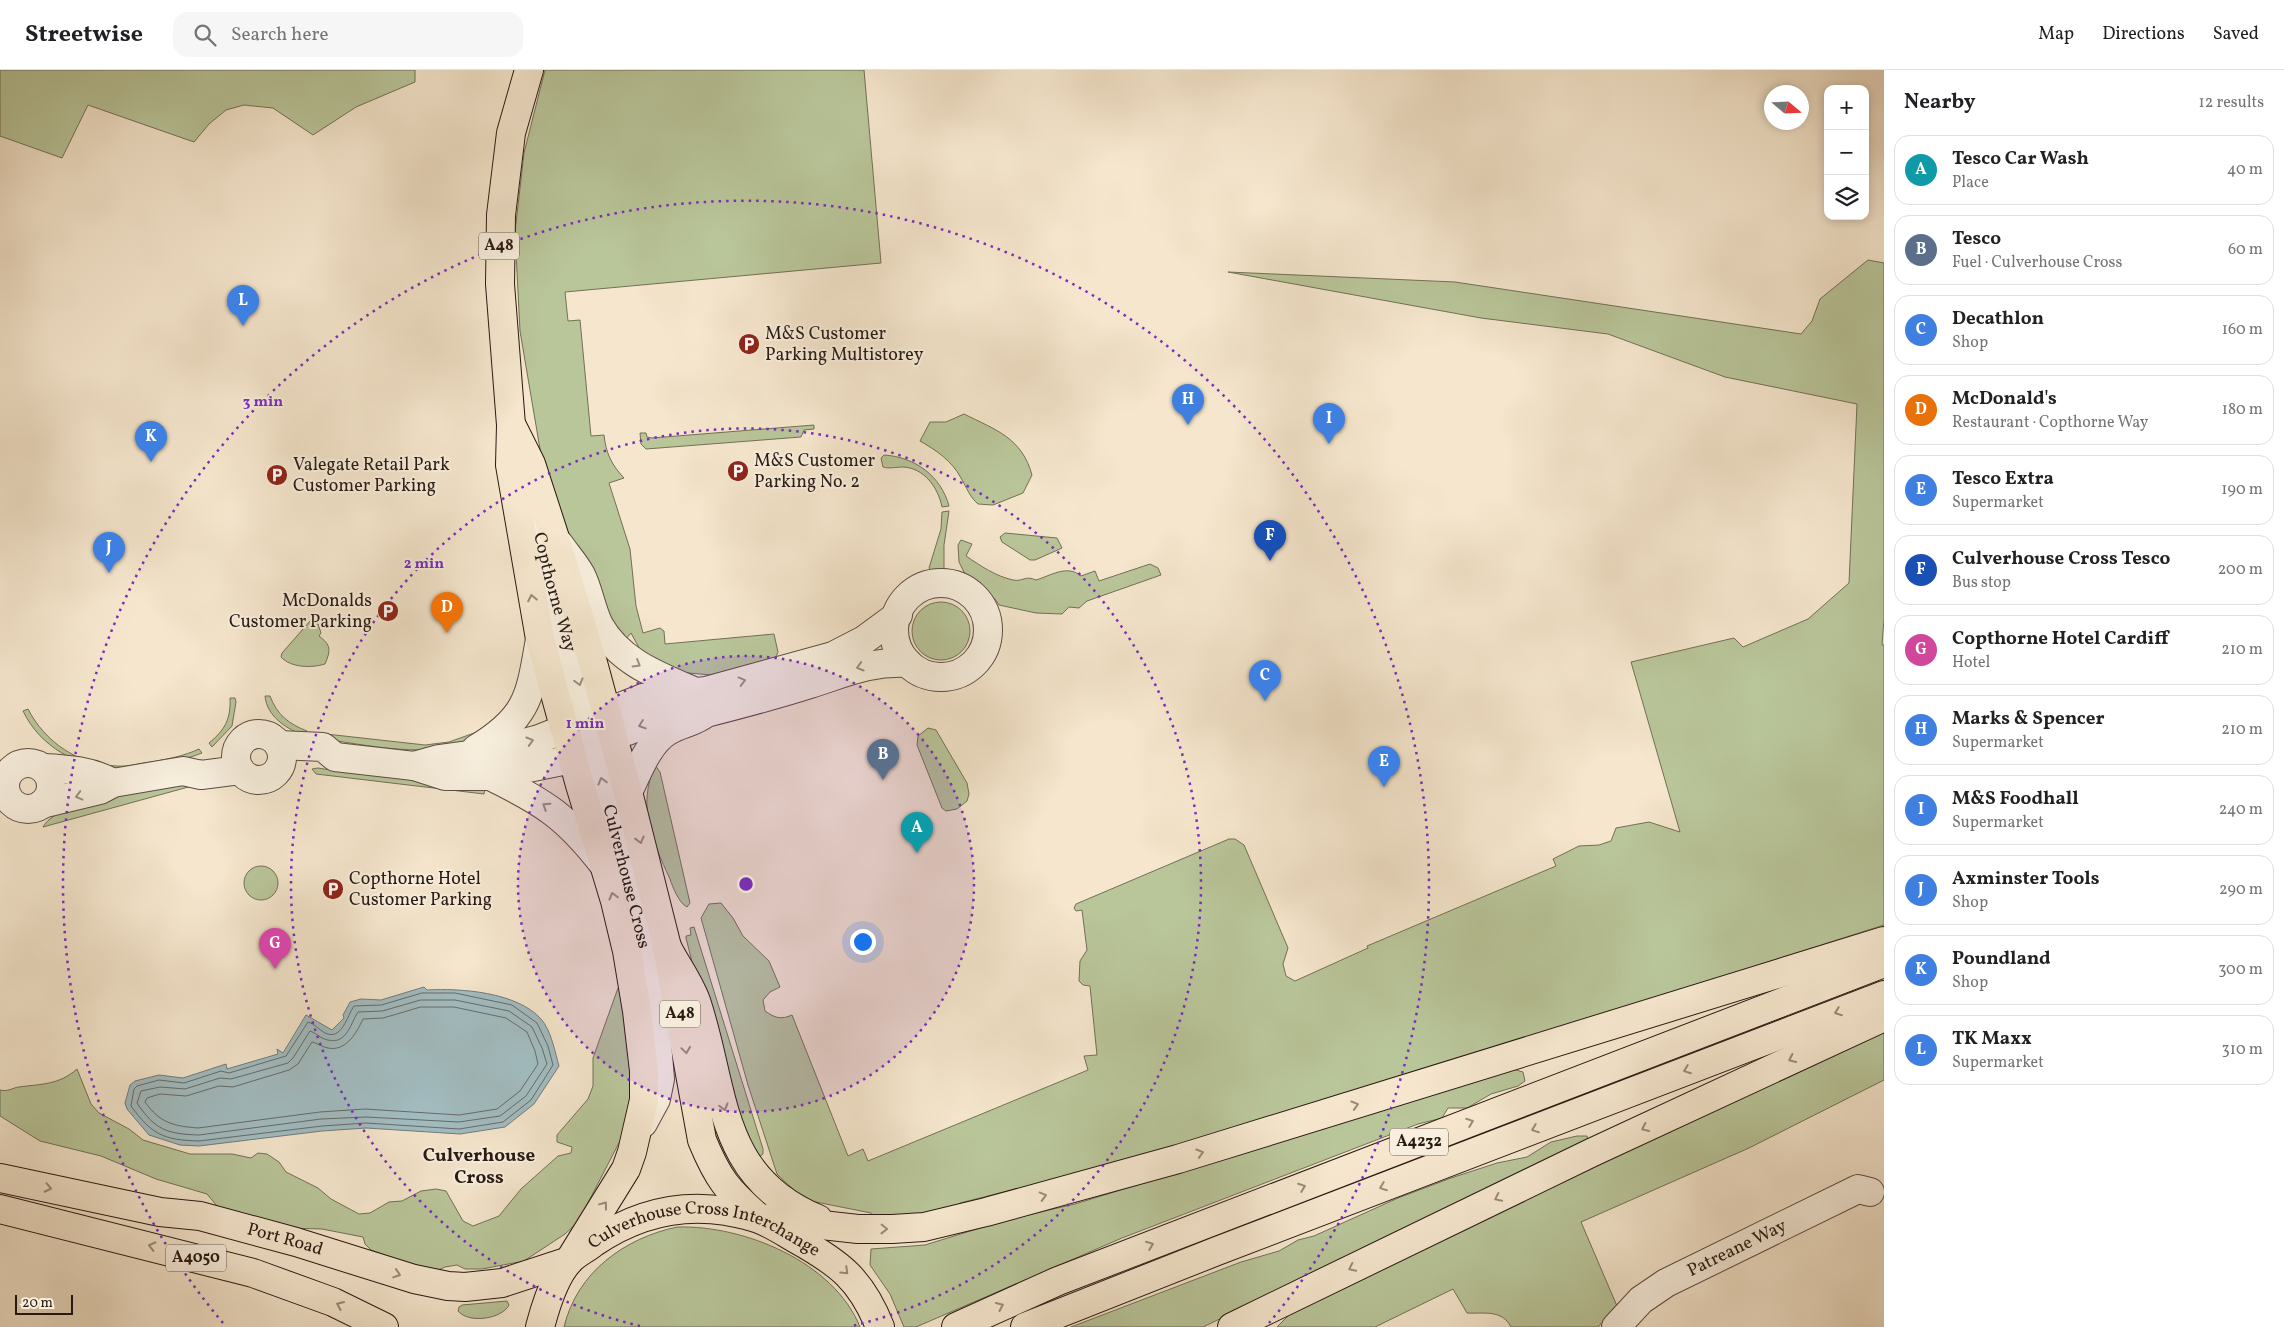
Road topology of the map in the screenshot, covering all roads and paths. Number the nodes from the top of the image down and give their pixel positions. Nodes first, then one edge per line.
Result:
1 (529, 70) edge
2 (511, 424) junction
3 (531, 464) junction
4 (555, 538) junction
5 (898, 615) junction
6 (540, 639) junction
7 (908, 663) junction
8 (700, 702) junction
9 (564, 730) junction
10 (595, 734) junction
11 (281, 754) junction
12 (462, 757) junction
13 (239, 759) junction
14 (414, 766) junction
15 (43, 768) junction
16 (490, 776) junction
17 (113, 783) junction
18 (628, 792) junction
19 (42, 804) junction
20 (604, 864) junction
21 (1884, 940) edge
22 (667, 947) junction
23 (1884, 963) edge
24 (1884, 994) edge
25 (1884, 1017) edge
26 (637, 1133) junction
27 (0, 1178) edge
28 (1870, 1192) dead end
29 (0, 1209) edge
30 (758, 1218) junction
31 (836, 1226) junction
32 (568, 1261) junction
33 (384, 1327) edge
34 (540, 1327) edge
35 (880, 1327) edge
36 (956, 1327) edge
37 (1026, 1327) edge
38 (1232, 1327) edge
39 (1616, 1327) edge

1 - 2 main road, A48
2 - 3 main road, A48
6 -> 2 main road, A48
3 - 4 main road, A48
3 -> 10 street, Copthorne Way
4 -> 8 street
4 - 10 main road, A48
5 - 7 street, Culverhouse Cross
5 - 7 street, Culverhouse Cross
8 -> 5 street, Culverhouse Cross
6 - 9 main road, A48
6 - 12 street, Copthorne Way
7 -> 8 street, Culverhouse Cross
8 - 10 street, Culverhouse Cross
8 -> 18 street, Culverhouse Cross
9 - 10 main road, A48
12 -> 9 street, Copthorne Way
10 - 16 street, Copthorne Way
10 - 18 main road, A48
10 - 20 main road, A48
26 -> 10 street, Culverhouse Cross
11 - 13 street, Copthorne Way
11 - 13 street
11 - 14 street, Copthorne Way
12 - 14 street, Copthorne Way
13 - 17 street
14 - 16 street, Copthorne Way
15 - 17 street
15 - 19 street
15 - 19 street
20 -> 16 street, Copthorne Way
17 -> 19 street
18 -> 22 main road, A48
26 -> 20 main road, A48
31 -> 21 main road
22 -> 30 main road, A48
22 -> 31 main road
36 -> 23 main road, A4232
24 -> 37 main road, A4232
25 -> 38 main road
32 -> 26 main road, A48
27 -> 32 main road, Port Road / A4050
28 - 39 street, Patreane Way
33 -> 29 main road, A4050
30 - 31 main road
30 - 32 main road, Culverhouse Cross Interchange
30 -> 35 main road, Culverhouse Cross Interchange
32 - 34 main road, Culverhouse Cross Interchange

